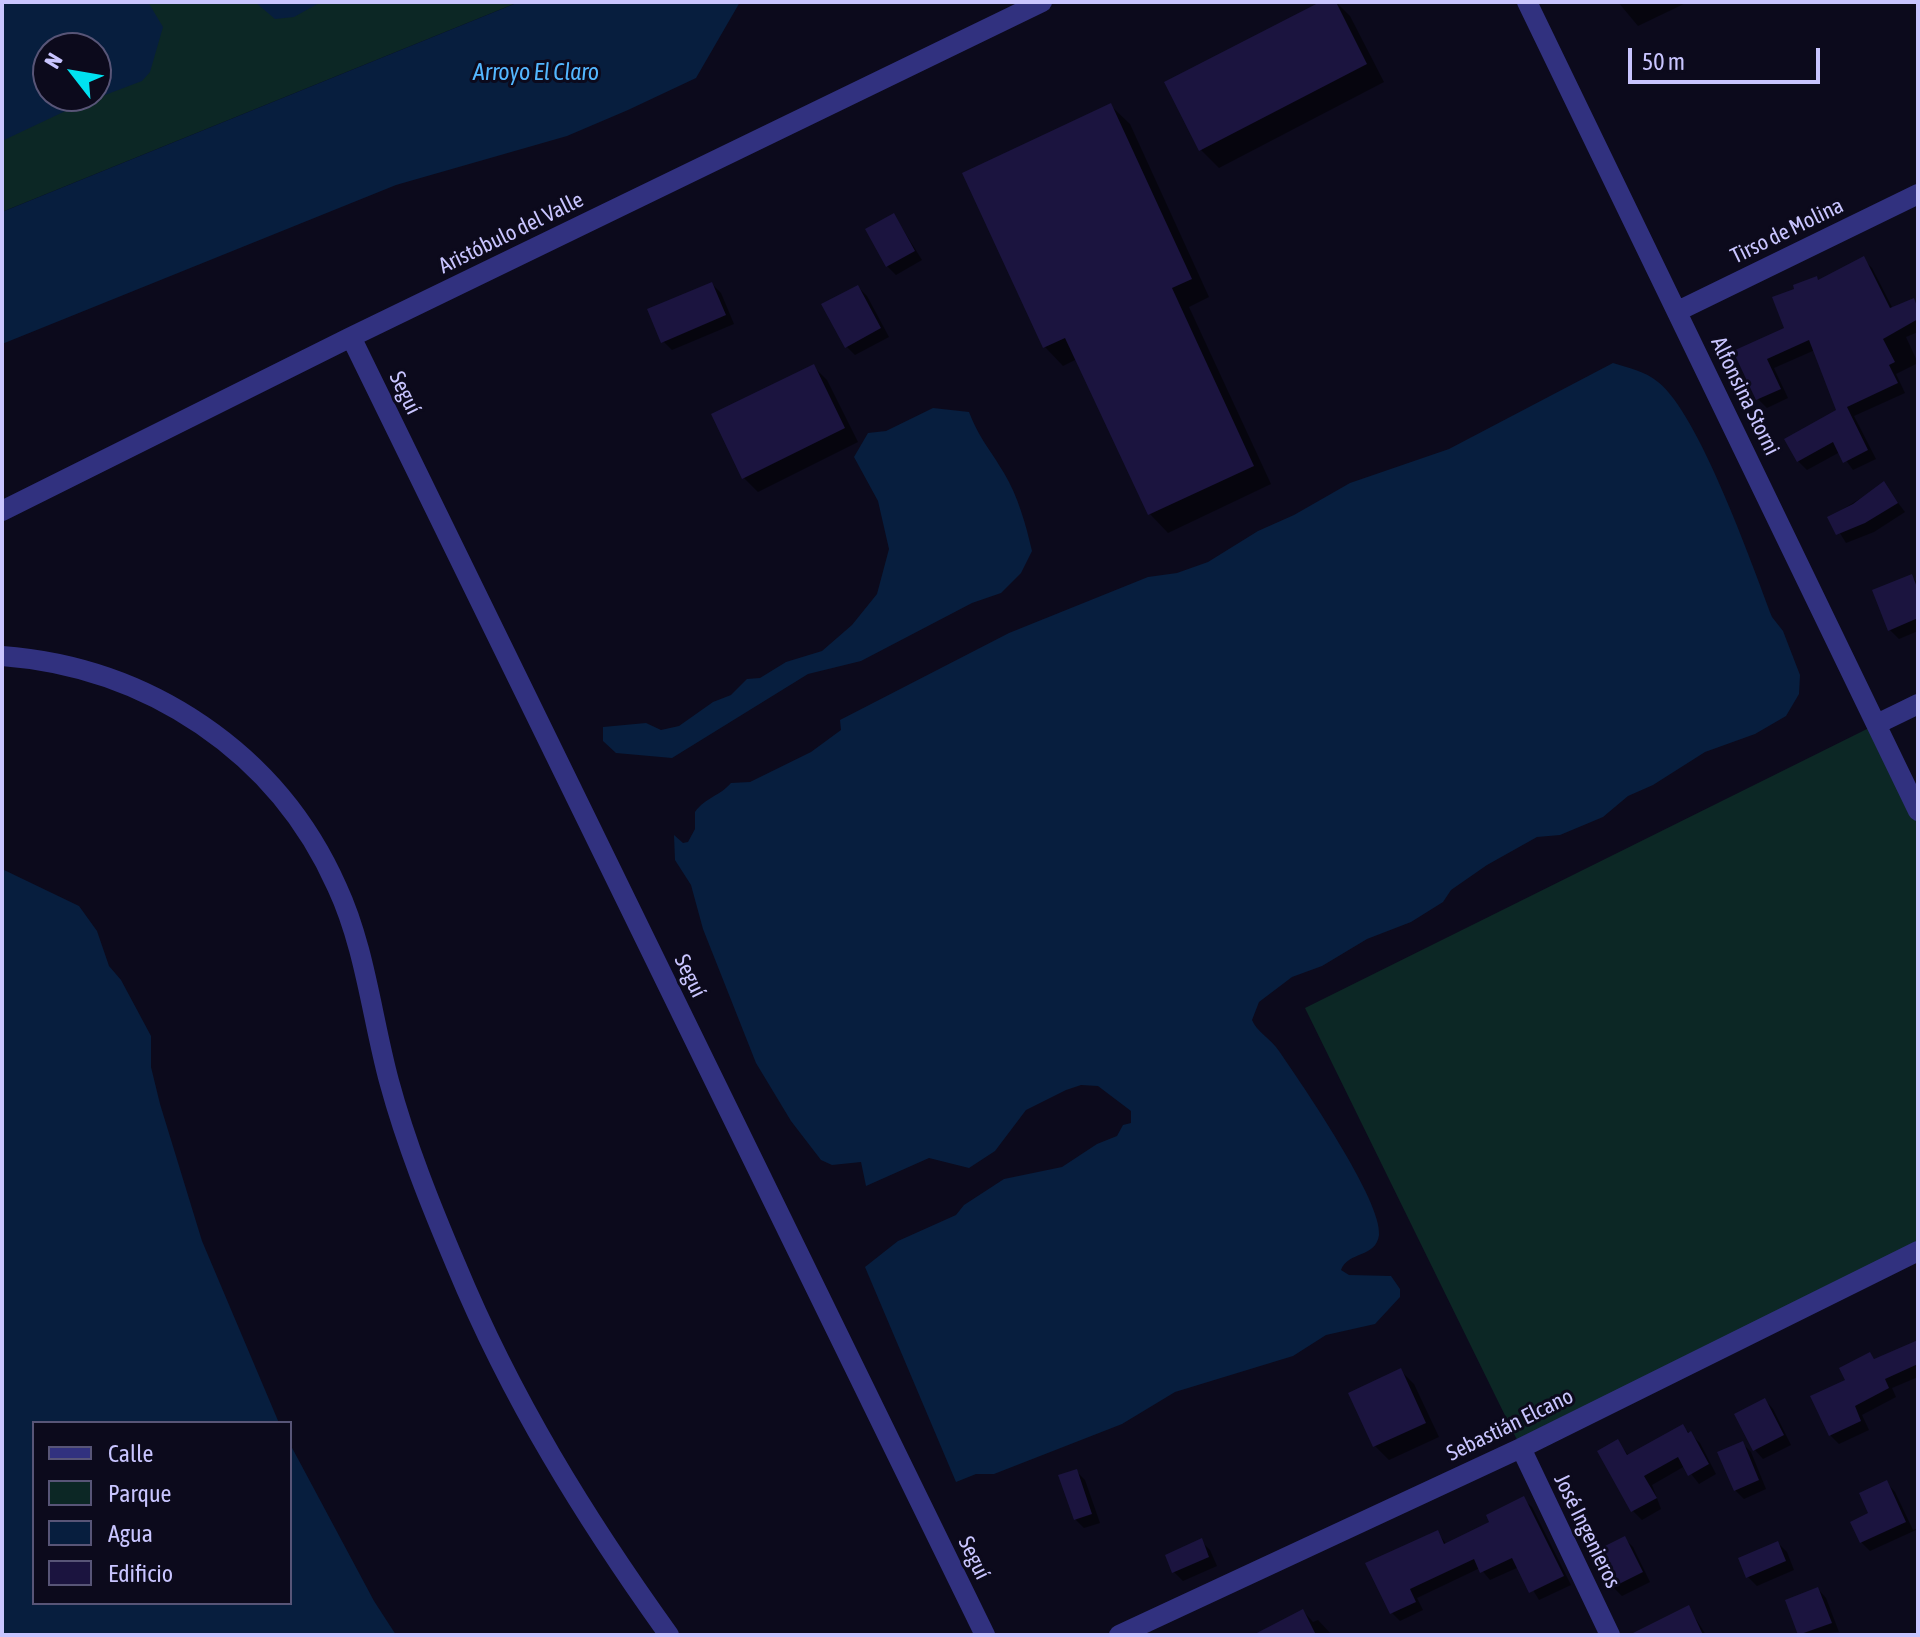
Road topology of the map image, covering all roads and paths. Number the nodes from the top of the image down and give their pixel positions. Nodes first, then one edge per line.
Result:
1 (1042, 2) edge
2 (1527, 2) edge
3 (1918, 194) edge
4 (1678, 311) junction
5 (351, 337) junction
6 (2, 511) edge
7 (2, 656) edge
8 (1918, 704) edge
9 (1877, 724) junction
10 (1918, 811) edge
11 (1918, 1251) edge
12 (1521, 1448) junction
13 (669, 1635) edge
14 (985, 1635) edge
15 (1119, 1635) edge
16 (1610, 1635) edge

1 - 5 street, Aristóbulo del Valle
2 - 4 street, Alfonsina Storni
3 - 4 street, Tirso de Molina
4 - 9 street, Alfonsina Storni
5 - 6 street, Aristóbulo del Valle
5 - 14 street, Seguí
7 - 13 street
8 - 9 street
9 - 10 street, Alfonsina Storni
11 - 12 street, Sebastián Elcano
12 - 15 street, Sebastián Elcano
12 - 16 street, José Ingenieros

